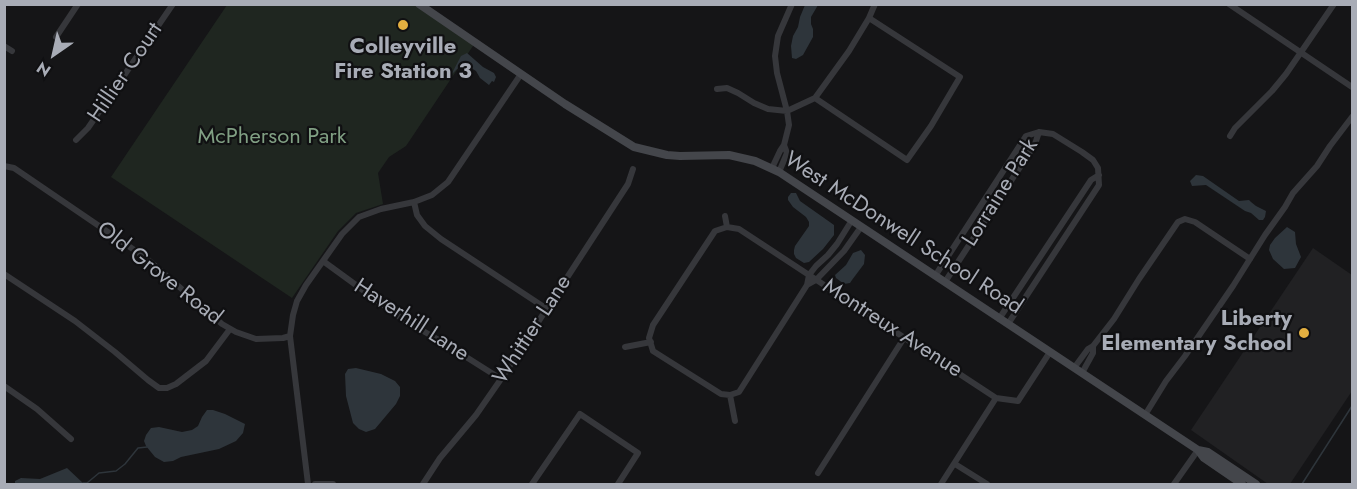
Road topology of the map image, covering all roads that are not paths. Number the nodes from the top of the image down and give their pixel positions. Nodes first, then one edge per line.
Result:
1 (78, 4) edge
2 (172, 4) edge
3 (419, 4) edge
4 (792, 4) edge
5 (875, 4) edge
6 (1229, 4) edge
7 (1334, 4) edge
8 (869, 18) junction
9 (56, 37) dead end
10 (4, 46) edge
11 (12, 51) dead end
12 (1301, 52) junction
13 (521, 74) junction
14 (1353, 87) edge
15 (717, 89) dead end
16 (815, 98) junction
17 (787, 111) junction
18 (1353, 117) edge
19 (1039, 132) junction
20 (1230, 136) dead end
21 (76, 140) dead end
22 (5, 166) edge
23 (633, 169) dead end
24 (776, 170) junction
25 (1099, 175) junction
26 (414, 202) junction
27 (725, 216) dead end
28 (852, 220) junction
29 (727, 227) junction
30 (861, 227) junction
31 (948, 256) junction
32 (1250, 259) junction
33 (322, 261) junction
34 (958, 262) junction
35 (4, 274) edge
36 (809, 275) junction
37 (935, 276) junction
38 (816, 280) junction
39 (945, 282) junction
40 (807, 285) junction
41 (1013, 297) junction
42 (1022, 303) junction
43 (548, 309) junction
44 (999, 319) junction
45 (1008, 324) junction
46 (230, 329) junction
47 (290, 336) junction
48 (904, 338) junction
49 (651, 342) junction
50 (626, 347) dead end
51 (1050, 352) junction
52 (1078, 370) junction
53 (501, 379) junction
54 (4, 386) edge
55 (730, 395) junction
56 (996, 398) junction
57 (1145, 415) junction
58 (735, 421) dead end
59 (71, 439) dead end
60 (1198, 450) junction
61 (955, 464) junction
62 (818, 473) dead end
63 (308, 484) edge
64 (315, 484) edge
65 (333, 484) edge
66 (423, 484) edge
67 (533, 484) edge
68 (618, 484) edge
69 (941, 484) edge
70 (987, 484) edge
71 (1174, 484) edge
72 (1242, 484) edge
73 (1256, 484) edge

1 - 9 street
2 - 21 street, Hillier Court
3 - 13 main road, West McDonwell School Road
4 - 17 street
5 - 8 street
6 - 12 street
7 - 12 street
8 - 16 street
8 - 16 street
10 - 11 street
12 - 14 street
12 - 20 street
13 - 24 main road, West McDonwell School Road
13 - 26 street
15 - 17 street
16 - 17 street
17 - 24 street
18 - 32 street
19 - 25 street
19 - 31 street, Lorraine Park
19 - 34 street, Lorraine Park
22 - 46 street, Old Grove Road
23 - 43 street, Whittier Lane
24 - 28 main road, West McDonwell School Road
25 - 41 street
25 - 42 street
26 - 33 street
26 - 43 street
27 - 29 street
28 - 30 main road, West McDonwell School Road
28 - 36 street
29 - 36 street, Montreux Avenue
29 - 49 street
30 - 37 main road, West McDonwell School Road
30 - 38 street
31 - 34 street
31 - 37 street, Lorraine Park
32 - 52 street
32 - 57 street
33 - 47 street
33 - 53 street, Haverhill Lane
34 - 39 street, Lorraine Park
35 - 46 street
36 - 38 street, Montreux Avenue
36 - 40 street
37 - 39 main road, West McDonwell School Road
38 - 40 street
38 - 48 street, Montreux Avenue
39 - 44 main road, West McDonwell School Road
40 - 55 street
41 - 42 street
41 - 44 street
42 - 45 street
43 - 53 street, Whittier Lane
44 - 45 main road, West McDonwell School Road
45 - 51 main road, West McDonwell School Road
46 - 47 street, Old Grove Road
47 - 63 street
48 - 56 street, Montreux Avenue
48 - 62 street
49 - 50 street
49 - 55 street
51 - 52 main road, West McDonwell School Road
51 - 56 street
52 - 57 main road, West McDonwell School Road
53 - 66 street, Whittier Lane
54 - 59 street
55 - 58 street
56 - 61 street
57 - 60 main road, West McDonwell School Road
60 - 71 street
60 - 72 main road, West McDonwell School Road
60 - 73 main road, West McDonwell School Road
61 - 69 street
61 - 70 street
64 - 65 street
67 - 68 street

